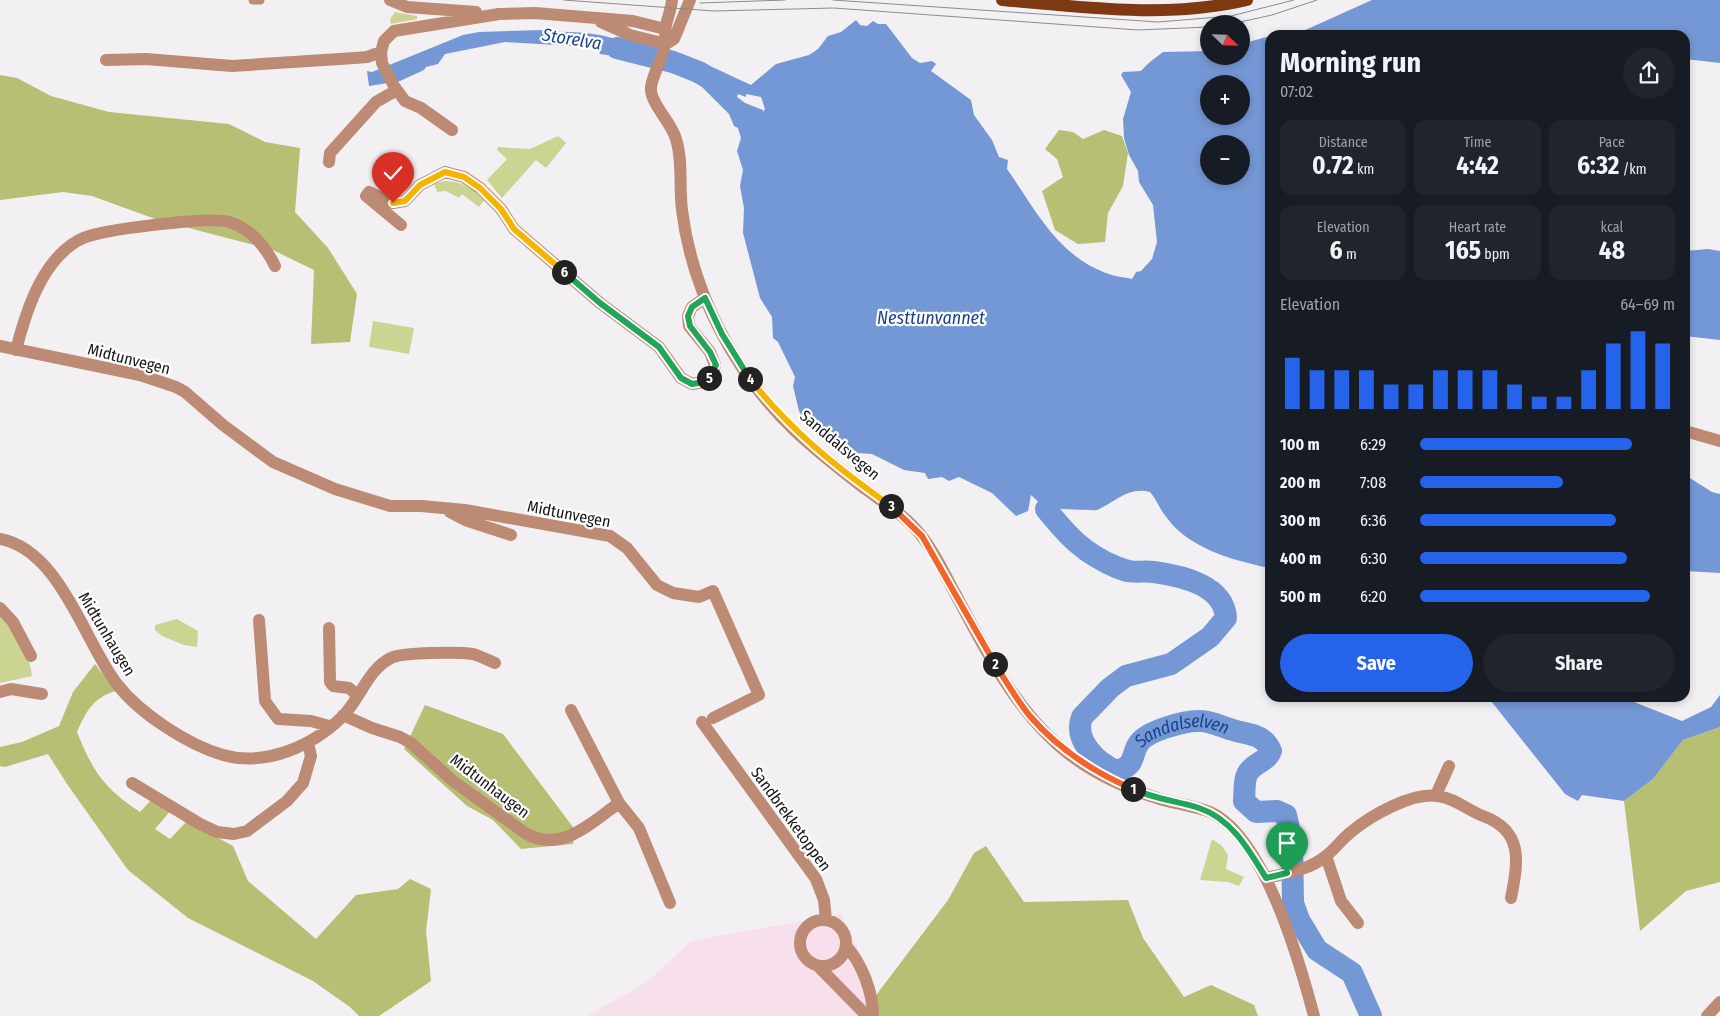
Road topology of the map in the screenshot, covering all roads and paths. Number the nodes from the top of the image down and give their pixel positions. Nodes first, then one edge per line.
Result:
1 (253, 0) edge
2 (260, 0) edge
3 (672, 0) edge
4 (690, 0) edge
5 (1002, 0) edge
6 (1247, 0) edge
7 (388, 1) edge
8 (499, 14) junction
9 (594, 19) junction
10 (665, 29) junction
11 (665, 46) junction
12 (381, 58) junction
13 (106, 60) dead end
14 (395, 88) junction
15 (452, 130) dead end
16 (334, 158) dead end
17 (401, 225) dead end
18 (275, 266) dead end
19 (705, 298) junction
20 (0, 346) edge
21 (16, 350) junction
22 (1690, 432) edge
23 (1720, 440) edge
24 (441, 507) junction
25 (511, 535) dead end
26 (0, 540) edge
27 (0, 608) edge
28 (260, 620) dead end
29 (329, 628) dead end
30 (31, 656) dead end
31 (494, 662) dead end
32 (0, 692) edge
33 (42, 694) dead end
34 (357, 695) junction
35 (571, 710) dead end
36 (343, 715) junction
37 (329, 726) junction
38 (308, 743) junction
39 (733, 766) joint
40 (1449, 766) dead end
41 (132, 783) dead end
42 (1436, 795) junction
43 (619, 803) junction
44 (1326, 856) junction
45 (1266, 878) junction
46 (1511, 898) dead end
47 (670, 903) dead end
48 (826, 920) junction
49 (1358, 923) dead end
50 (846, 946) junction
51 (817, 965) junction
52 (1720, 1002) edge
53 (867, 1016) edge
54 (873, 1016) edge
55 (1314, 1016) edge
56 (1707, 1016) edge

1 - 2 street
3 - 10 street, Sanddalsvegen
4 - 11 street, Sanddalsvegen
5 - 6 main road
7 - 8 street
8 - 9 street
8 - 12 street
9 - 10 street
9 - 11 street
10 - 11 street, Sanddalsvegen
11 - 19 street, Sanddalsvegen
12 - 13 street
12 - 14 street
14 - 15 street
14 - 16 street
17 - 19 street
18 - 21 street
19 - 45 street, Sanddalsvegen
20 - 21 street, Midtunvegen
21 - 24 street, Midtunvegen
22 - 23 street
24 - 25 street, Midtunvegen
24 - 39 street, Midtunvegen
26 - 38 street, Midtunhaugen
27 - 30 street
28 - 37 street
29 - 34 street
31 - 34 street, Midtunhaugen
32 - 33 street
34 - 36 street, Midtunhaugen
35 - 43 street
36 - 37 street, Midtunhaugen
36 - 43 street, Midtunhaugen
37 - 38 street, Midtunhaugen
38 - 41 street
39 - 48 street, Sandbrekketoppen
40 - 42 street
42 - 44 street
42 - 46 street
43 - 47 street
44 - 45 street
44 - 49 street
45 - 55 street, Sanddalsvegen
48 - 50 street
48 - 51 street
50 - 51 street
50 - 54 street
51 - 53 street
52 - 56 street

